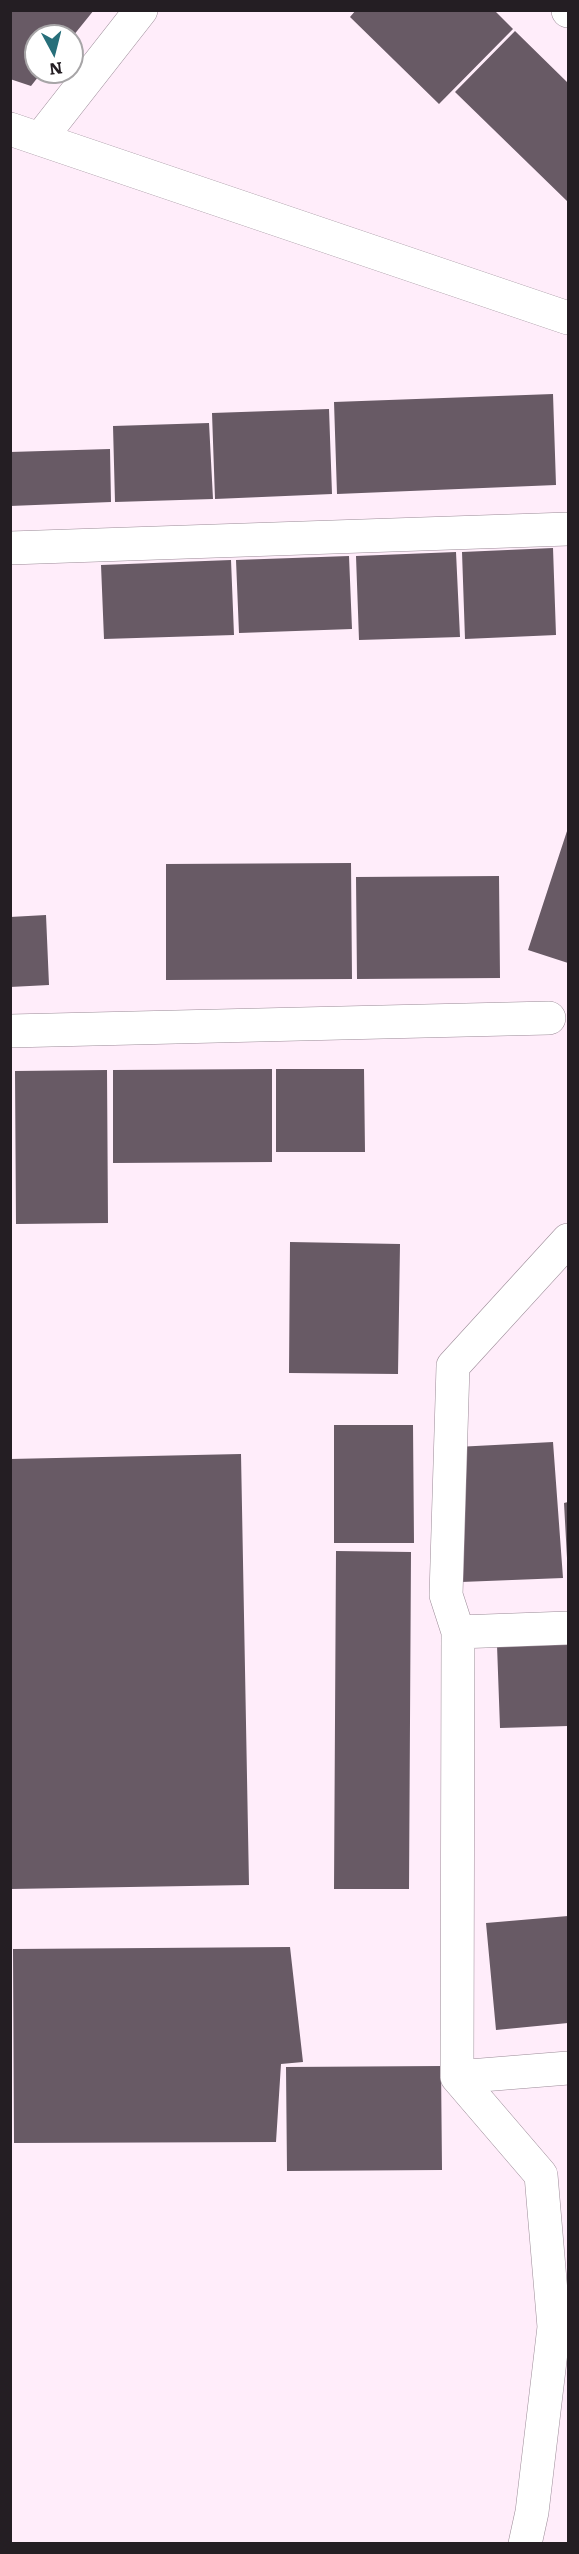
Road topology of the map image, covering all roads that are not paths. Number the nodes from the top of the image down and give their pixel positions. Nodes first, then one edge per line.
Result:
1 (141, 10) edge
2 (25, 134) edge
3 (568, 318) edge
4 (568, 529) edge
5 (10, 548) edge
6 (549, 1018) dead end
7 (10, 1031) edge
8 (568, 1240) edge
9 (568, 1628) edge
10 (458, 1632) junction
11 (568, 2068) edge
12 (457, 2077) junction
13 (525, 2544) edge

1 - 2 street
2 - 3 street
4 - 5 street
6 - 7 street
8 - 10 street
9 - 10 street
10 - 12 street
11 - 12 street
12 - 13 street

